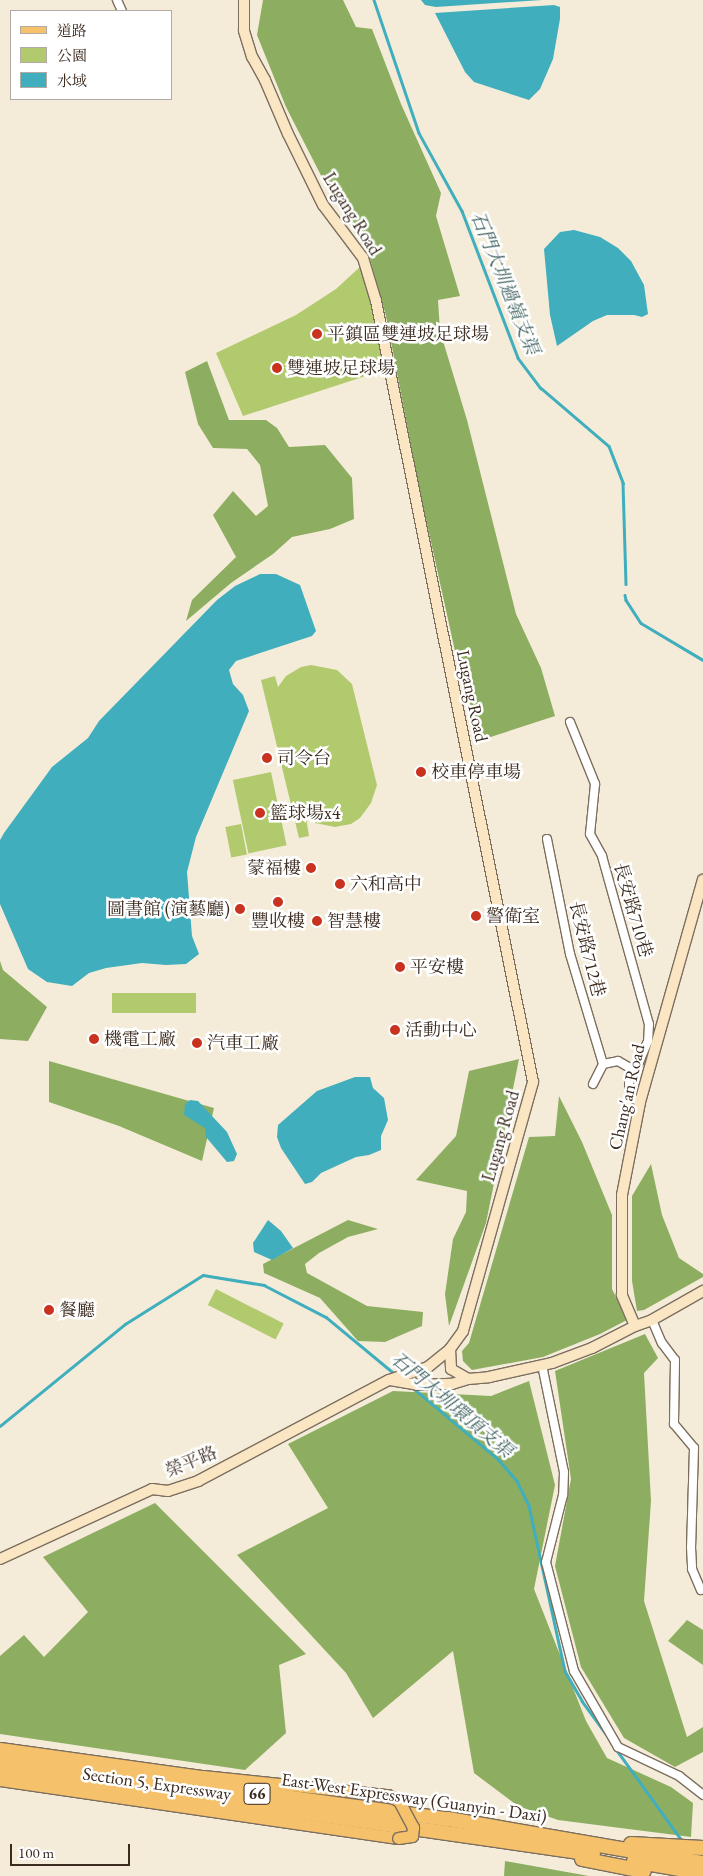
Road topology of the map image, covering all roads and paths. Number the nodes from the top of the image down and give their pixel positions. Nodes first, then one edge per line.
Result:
1 (244, 0) edge
2 (570, 722) dead end
3 (547, 839) dead end
4 (703, 880) edge
5 (603, 1064) junction
6 (632, 1069) junction
7 (593, 1084) dead end
8 (640, 1102) junction
9 (703, 1291) edge
10 (652, 1320) junction
11 (635, 1326) junction
12 (450, 1349) junction
13 (542, 1365) junction
14 (468, 1379) junction
15 (389, 1380) junction
16 (0, 1559) edge
17 (702, 1590) dead end
18 (0, 1748) edge
19 (0, 1758) edge
20 (0, 1769) edge
21 (0, 1780) edge
22 (703, 1795) edge
23 (629, 1844) junction
24 (586, 1848) junction
25 (703, 1848) edge
26 (703, 1854) edge
27 (703, 1863) edge
28 (703, 1873) edge
29 (671, 1876) edge

1 - 12 street, Lugang Road
2 - 6 street, 長安路710巷
3 - 5 street, 長安路712巷
4 - 8 street, Chang'an Road
5 - 6 street
5 - 7 street
6 - 8 street, 長安路710巷
8 - 11 street, Chang'an Road
9 - 10 street
10 - 11 street
10 - 17 street
11 - 13 street
12 - 14 street
12 - 15 street, Lugang Road
13 - 14 street
13 - 22 street
14 - 15 street
15 - 16 street, 榮平路
18 - 21 main road, Section 5, Expressway / 66, bridge
19 - 24 highway, East-West Expressway (Guanyin - Daxi) / 66
20 - 24 highway, East-West Expressway (Guanyin - Daxi) / 66
23 - 24 highway
23 - 25 highway
23 - 26 highway
24 - 27 highway, East-West Expressway (Guanyin - Daxi) / 66
24 - 28 highway, East-West Expressway (Guanyin - Daxi) / 66
24 - 29 highway

